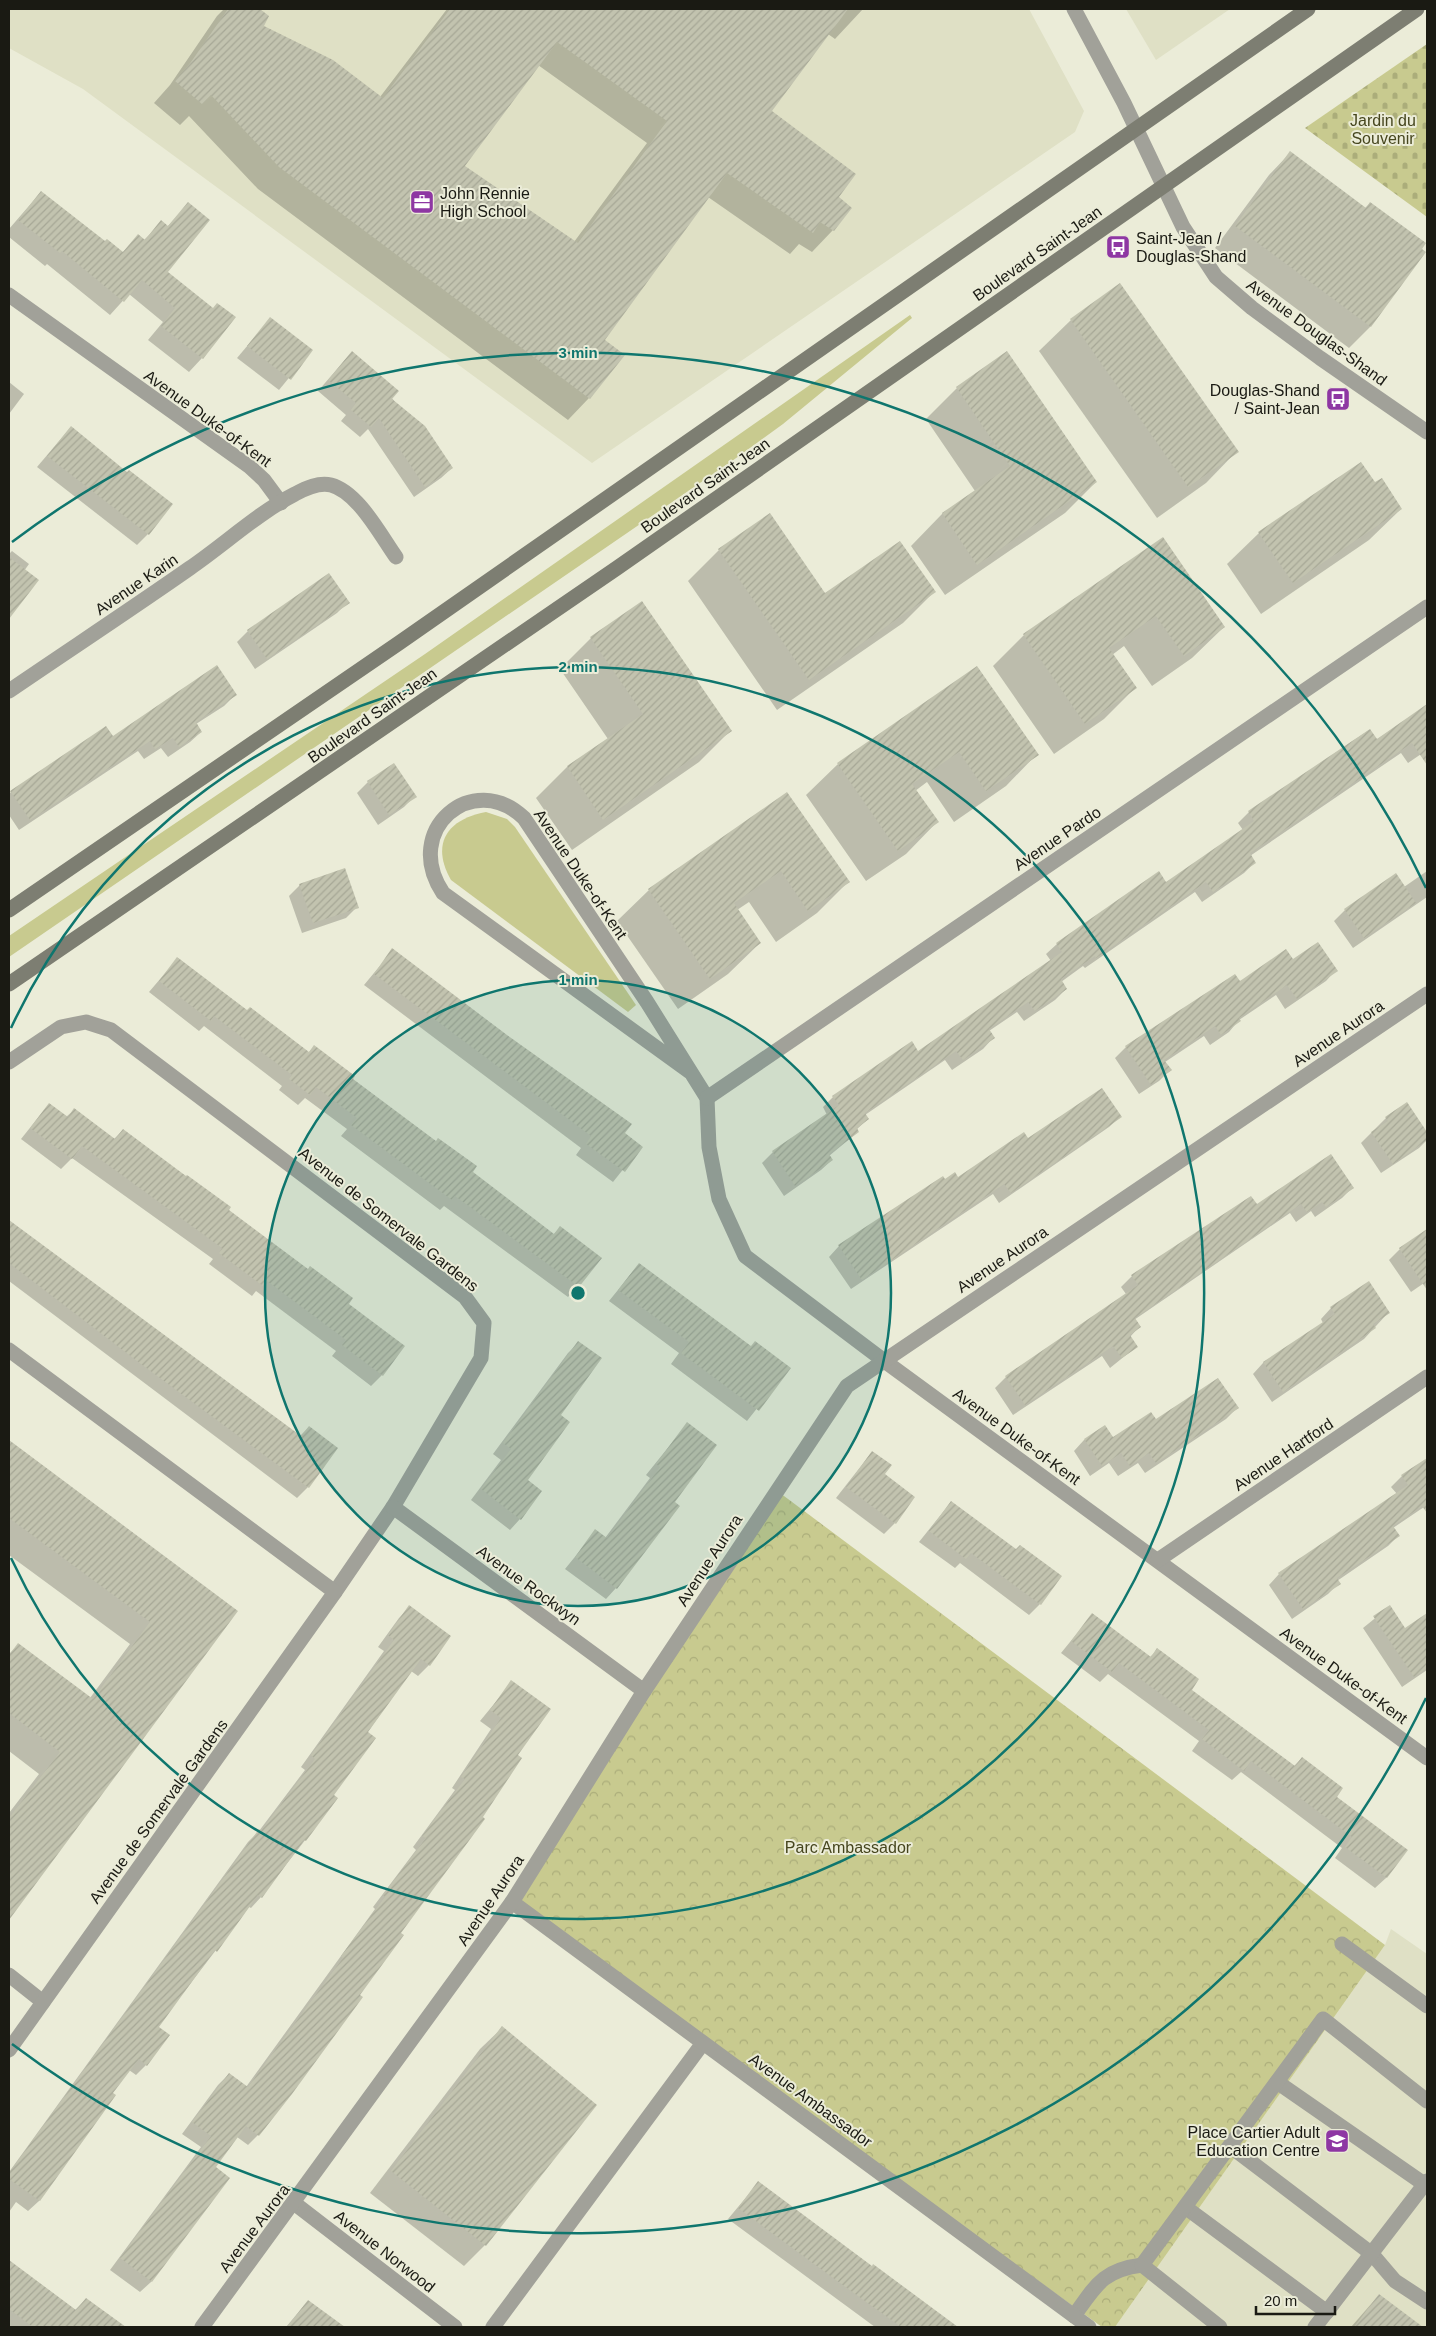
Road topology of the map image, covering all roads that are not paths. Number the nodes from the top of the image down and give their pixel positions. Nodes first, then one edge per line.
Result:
1 (1074, 9) edge
2 (1308, 9) edge
3 (1417, 9) edge
4 (1136, 128) junction
5 (1164, 186) junction
6 (9, 295) edge
7 (1427, 432) edge
8 (281, 502) junction
9 (396, 557) dead end
10 (1427, 607) edge
11 (9, 691) edge
12 (9, 910) edge
13 (9, 984) edge
14 (1427, 994) edge
15 (9, 1062) edge
16 (690, 1072) junction
17 (707, 1098) junction
18 (9, 1350) edge
19 (883, 1360) junction
20 (1427, 1377) edge
21 (393, 1507) junction
22 (1158, 1560) junction
23 (335, 1592) junction
24 (644, 1691) junction
25 (1427, 1758) edge
26 (512, 1902) junction
27 (1342, 1944) dead end
28 (9, 1975) edge
29 (43, 2002) junction
30 (1427, 2006) edge
31 (703, 2043) junction
32 (9, 2050) edge
33 (1277, 2082) junction
34 (1427, 2101) edge
35 (1230, 2146) junction
36 (1426, 2184) edge
37 (294, 2203) junction
38 (1185, 2207) junction
39 (1372, 2254) junction
40 (1142, 2265) junction
41 (1427, 2302) edge
42 (1327, 2312) junction
43 (1074, 2316) junction
44 (202, 2327) edge
45 (455, 2327) edge
46 (493, 2327) edge
47 (1089, 2327) edge
48 (1220, 2327) edge
49 (1315, 2327) edge

1 - 4 street, Avenue Douglas-Shand
2 - 4 main road
3 - 5 main road, Boulevard Saint-Jean
4 - 5 street, Avenue Douglas-Shand
4 - 12 main road
5 - 7 street, Avenue Douglas-Shand
5 - 13 main road, Boulevard Saint-Jean
6 - 8 street, Avenue Duke-of-Kent
8 - 9 street
8 - 11 street, Avenue Karin
10 - 17 street, Avenue Pardo
14 - 19 street, Avenue Aurora
15 - 21 street, Avenue de Somervale Gardens
16 - 16 street, Avenue Duke-of-Kent
16 - 17 street, Avenue Duke-of-Kent
17 - 19 street, Avenue Duke-of-Kent
18 - 23 street
19 - 22 street, Avenue Duke-of-Kent
19 - 24 street, Avenue Aurora
20 - 22 street, Avenue Hartford
21 - 23 street, Avenue de Somervale Gardens
21 - 24 street, Avenue Rockwyn
22 - 25 street, Avenue Duke-of-Kent
23 - 29 street, Avenue de Somervale Gardens
24 - 26 street, Avenue Aurora
26 - 31 street, Avenue Ambassador
26 - 37 street, Avenue Aurora
27 - 30 street
28 - 29 street
29 - 32 street, Avenue de Somervale Gardens
31 - 43 street, Avenue Ambassador
31 - 46 street
33 - 34 street
33 - 35 street
33 - 36 street
35 - 38 street
35 - 39 street
36 - 39 street
37 - 44 street, Avenue Aurora
37 - 45 street, Avenue Norwood
38 - 40 street
38 - 42 street
39 - 41 street
39 - 42 street
40 - 43 street
40 - 48 street
42 - 49 street
43 - 47 street, Avenue Ambassador

